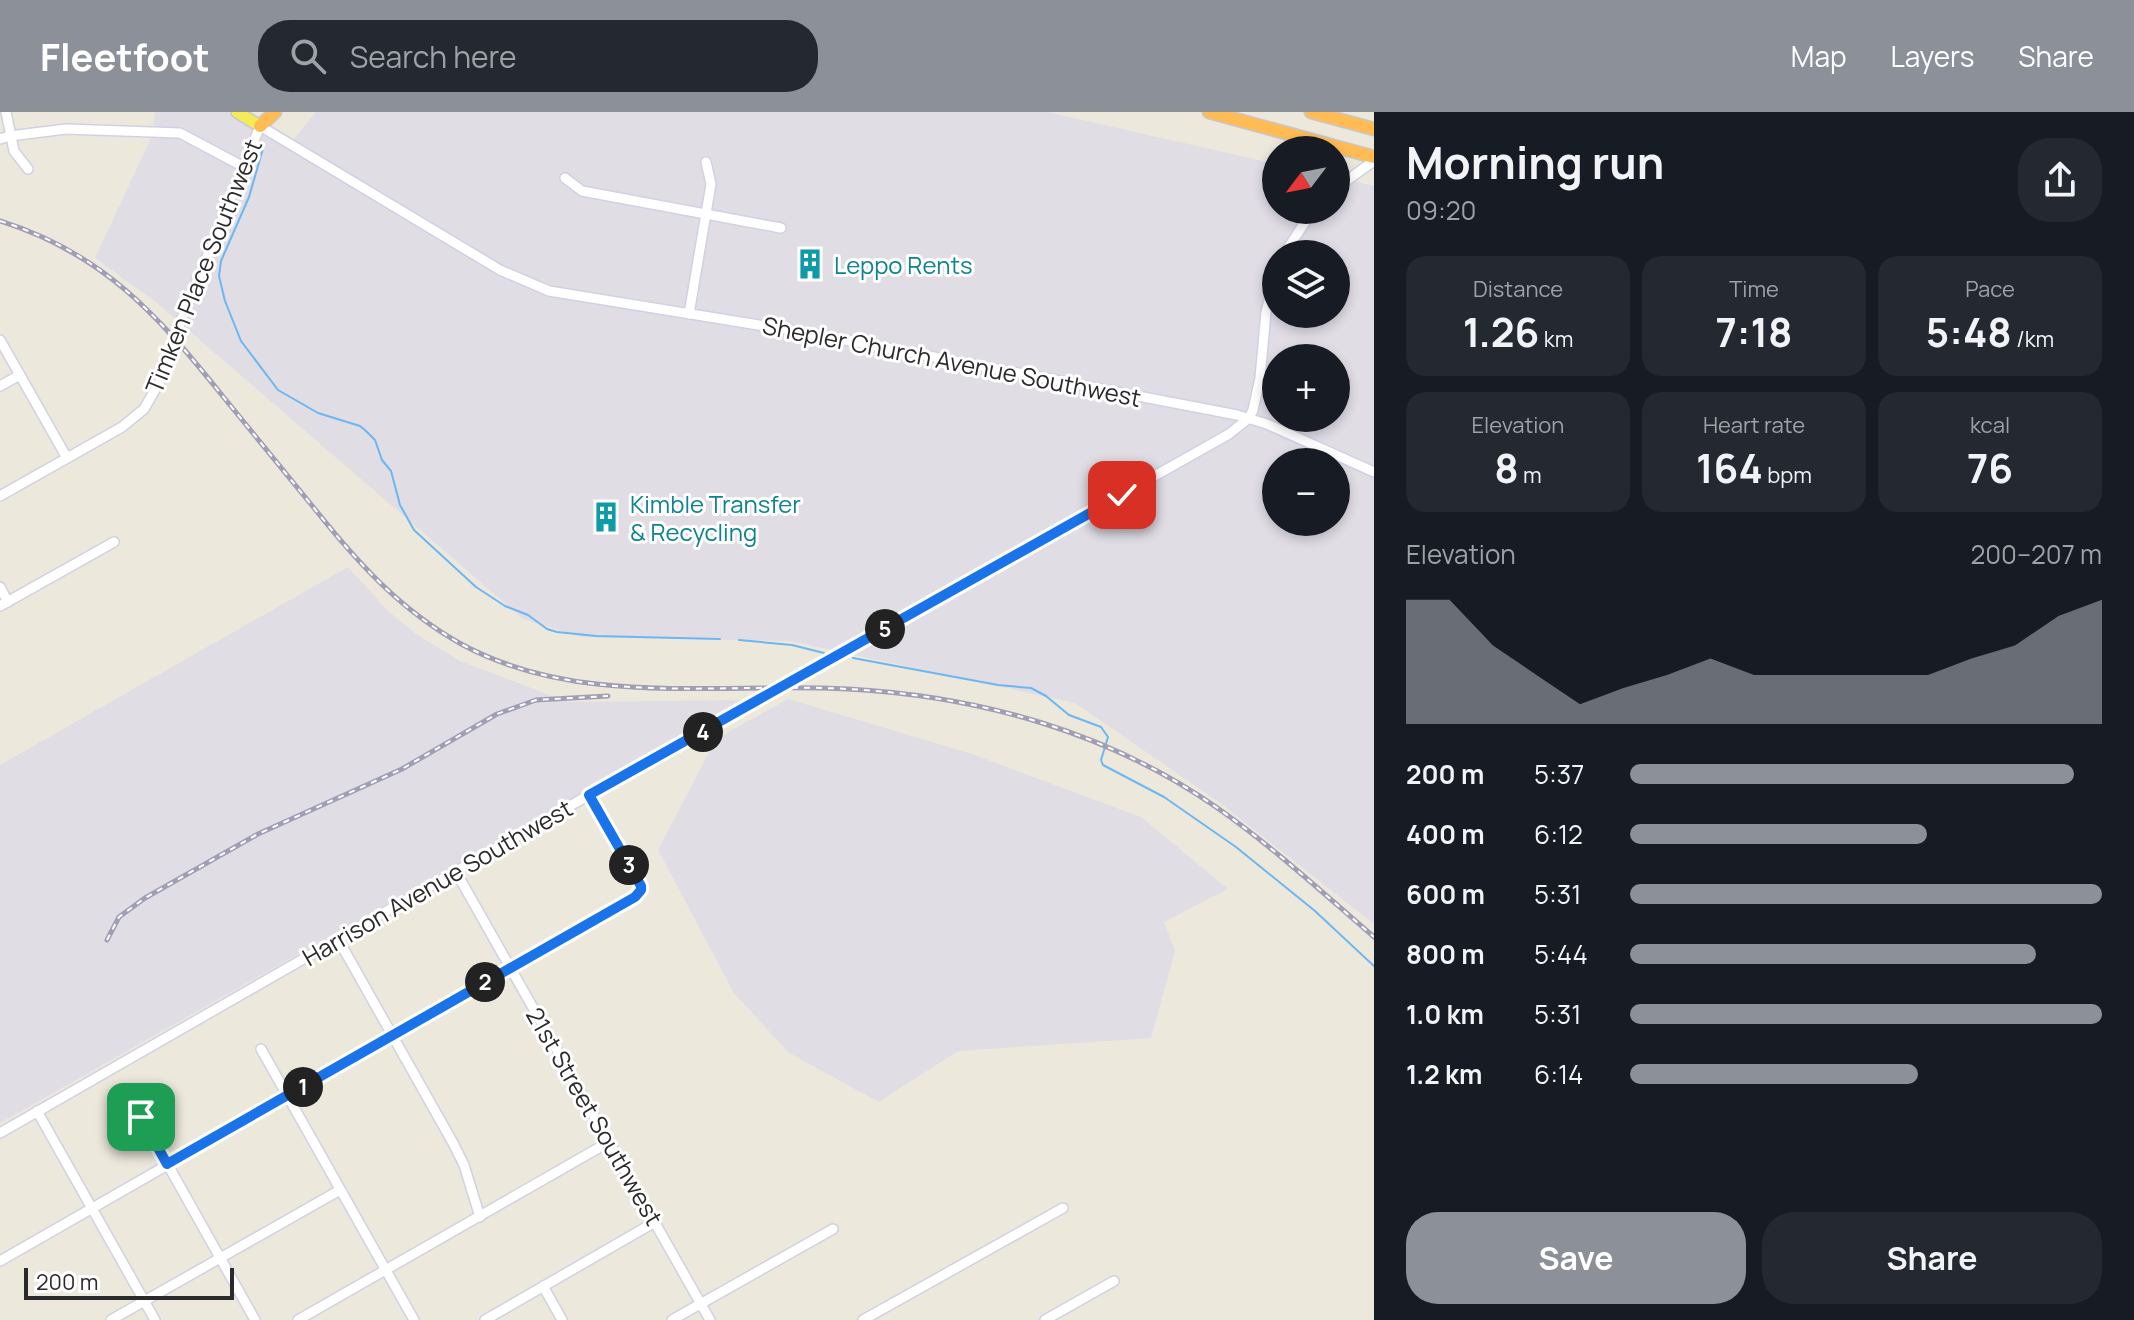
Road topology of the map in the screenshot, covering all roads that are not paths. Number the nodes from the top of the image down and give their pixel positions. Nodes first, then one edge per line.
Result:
1 (6, 112) edge
2 (237, 112) edge
3 (265, 112) edge
4 (275, 112) edge
5 (1209, 112) edge
6 (1311, 112) edge
7 (260, 126) junction
8 (1374, 129) edge
9 (3, 137) edge
10 (1374, 159) edge
11 (706, 162) dead end
12 (242, 166) junction
13 (28, 169) dead end
14 (565, 178) dead end
15 (1350, 178) edge
16 (707, 215) junction
17 (781, 228) dead end
18 (689, 314) junction
19 (1265, 328) edge
20 (0, 340) edge
21 (20, 375) junction
22 (0, 386) edge
23 (1249, 418) junction
24 (67, 458) junction
25 (1374, 472) edge
26 (0, 496) edge
27 (114, 542) dead end
28 (0, 587) edge
29 (4, 604) edge
30 (589, 795) junction
31 (456, 872) junction
32 (338, 939) junction
33 (510, 968) junction
34 (392, 1035) junction
35 (261, 1049) dead end
36 (287, 1096) junction
37 (37, 1111) junction
38 (141, 1117) dead end
39 (0, 1133) edge
40 (609, 1142) junction
41 (167, 1164) junction
42 (340, 1190) junction
43 (1063, 1208) dead end
44 (91, 1209) junction
45 (480, 1217) junction
46 (655, 1222) junction
47 (833, 1229) dead end
48 (220, 1258) junction
49 (0, 1261) edge
50 (386, 1270) junction
51 (1114, 1281) dead end
52 (543, 1286) junction
53 (144, 1301) junction
54 (701, 1304) junction
55 (111, 1320) edge
56 (155, 1320) edge
57 (255, 1320) edge
58 (298, 1320) edge
59 (414, 1320) edge
60 (485, 1320) edge
61 (562, 1320) edge
62 (672, 1320) edge
63 (710, 1320) edge
64 (863, 1320) edge
65 (1045, 1320) edge

1 - 9 street
2 - 7 main road
3 - 7 highway
4 - 7 highway
5 - 10 highway
6 - 8 highway
7 - 12 street, Timken Place Southwest
7 - 18 street, Shepler Church Avenue Southwest
9 - 12 street
9 - 13 street
10 - 15 street
11 - 16 street
12 - 24 street, Timken Place Southwest
14 - 16 street
16 - 17 street
16 - 18 street
18 - 23 street, Shepler Church Avenue Southwest
19 - 23 street
20 - 21 street
21 - 22 street
21 - 24 street
23 - 25 street, Shepler Church Avenue Southwest
23 - 30 street, Harrison Avenue Southwest
24 - 26 street, Timken Place Southwest
27 - 29 street
28 - 29 street
30 - 31 street, Harrison Avenue Southwest
30 - 33 street
31 - 32 street, Harrison Avenue Southwest
31 - 33 street, 21st Street Southwest
32 - 34 street
32 - 37 street, Harrison Avenue Southwest
33 - 34 street
33 - 40 street, 21st Street Southwest
34 - 36 street
34 - 45 street
35 - 36 street
36 - 41 street
36 - 42 street
37 - 39 street, Harrison Avenue Southwest
37 - 44 street
38 - 41 street
40 - 45 street
40 - 46 street, 21st Street Southwest
41 - 44 street
41 - 48 street
42 - 48 street
42 - 50 street
43 - 64 street
44 - 49 street
44 - 53 street
45 - 50 street
46 - 52 street
46 - 54 street, 21st Street Southwest
47 - 54 street
48 - 53 street
48 - 57 street
50 - 58 street
50 - 59 street
51 - 65 street
52 - 60 street
52 - 61 street
53 - 55 street
53 - 56 street
54 - 62 street
54 - 63 street, 21st Street Southwest

